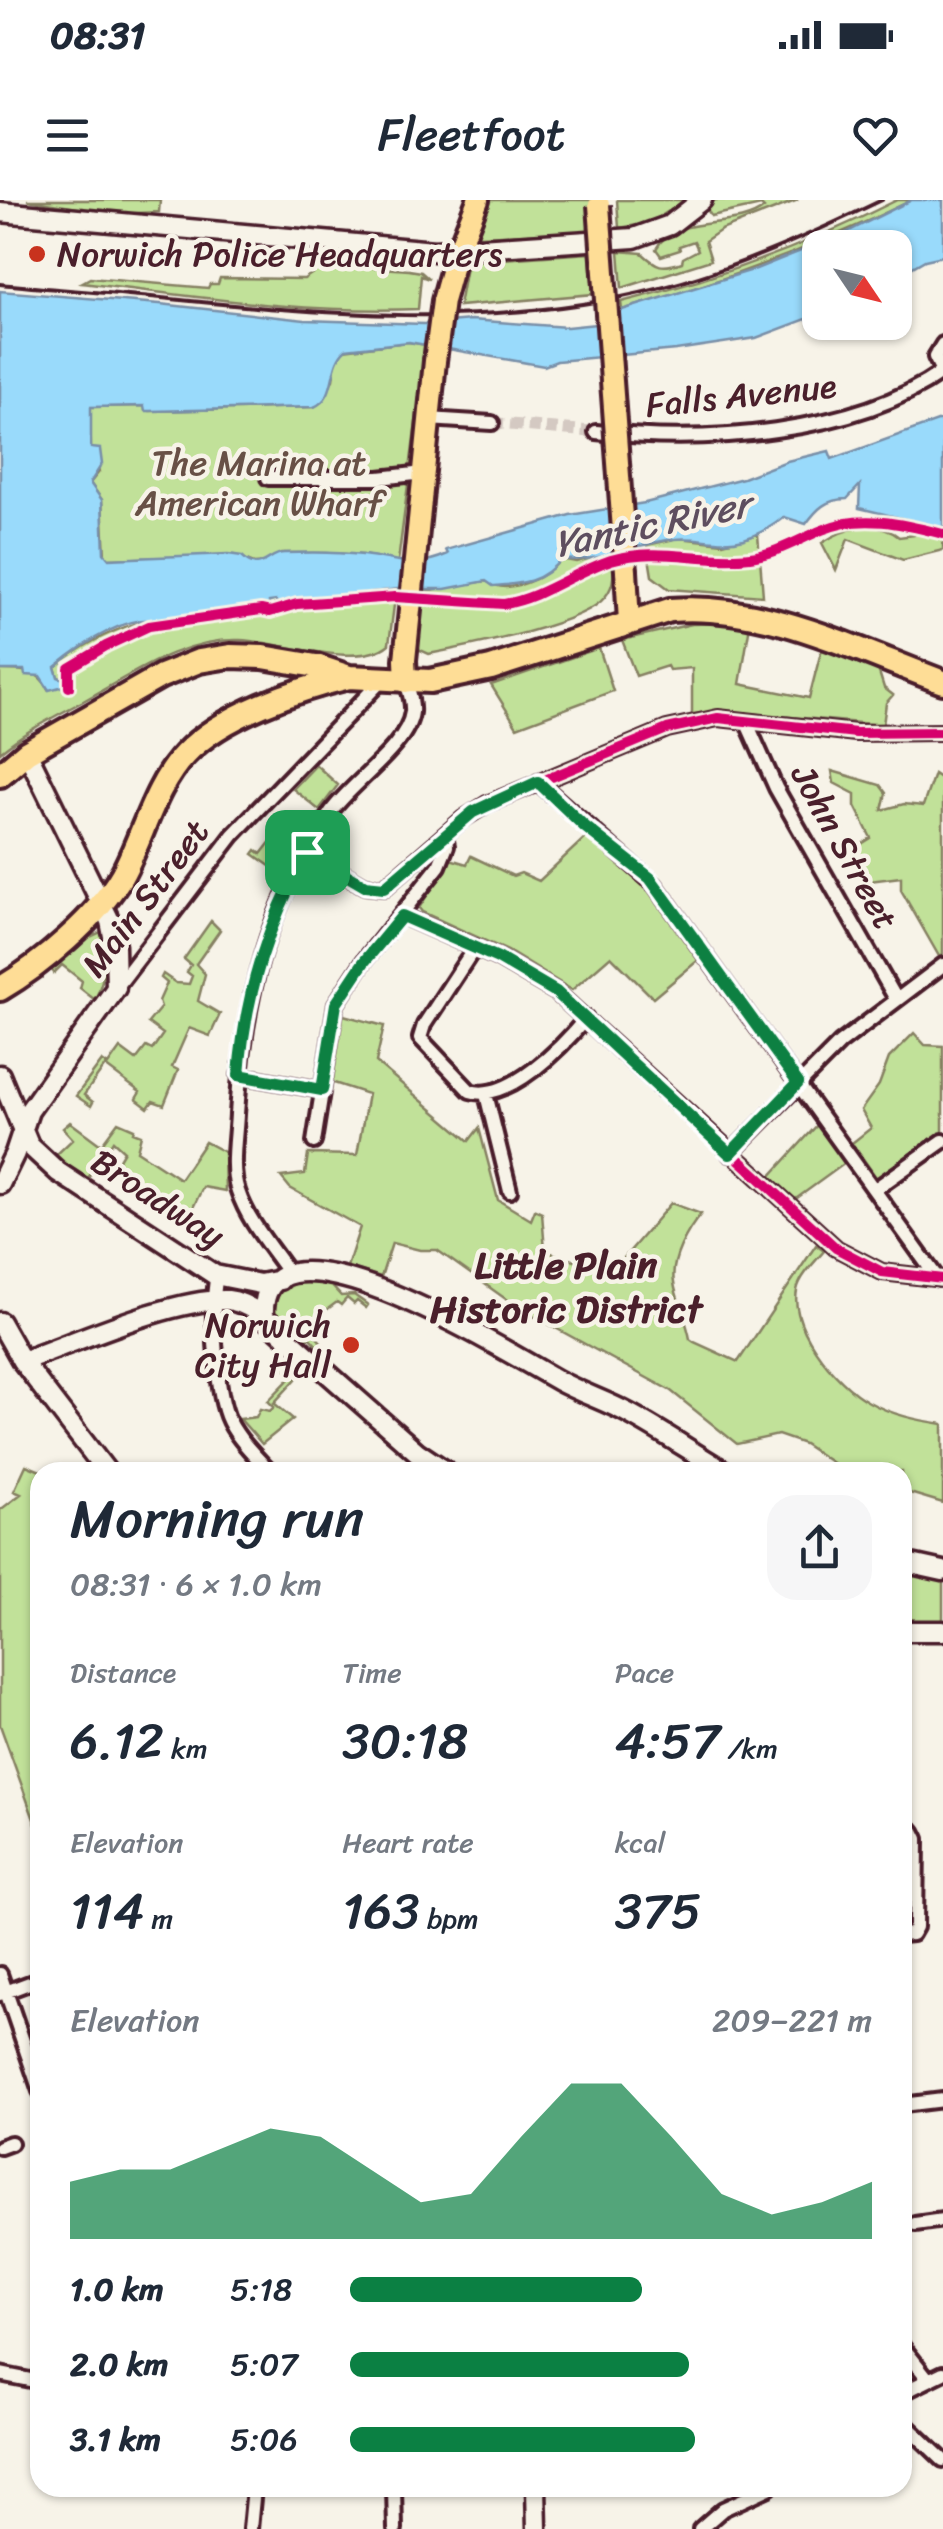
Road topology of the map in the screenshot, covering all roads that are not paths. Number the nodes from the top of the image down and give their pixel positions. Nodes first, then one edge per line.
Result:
1 (478, 200) edge
2 (702, 200) edge
3 (599, 202) edge
4 (0, 212) edge
5 (458, 250) junction
6 (943, 344) edge
7 (942, 372) edge
8 (428, 418) junction
9 (492, 423) tunnel mouth
10 (596, 432) tunnel mouth
11 (268, 478) dead end
12 (423, 481) junction
13 (630, 622) junction
14 (278, 659) junction
15 (349, 677) junction
16 (394, 681) junction
17 (943, 682) edge
18 (282, 696) junction
19 (746, 721) junction
20 (943, 732) edge
21 (26, 752) junction
22 (0, 775) edge
23 (538, 782) junction
24 (445, 836) junction
25 (307, 852) junction
26 (102, 903) junction
27 (402, 916) junction
28 (474, 947) junction
29 (943, 965) edge
30 (116, 988) junction
31 (0, 989) edge
32 (896, 1000) junction
33 (586, 1018) junction
34 (239, 1075) junction
35 (0, 1076) edge
36 (798, 1083) junction
37 (322, 1090) junction
38 (486, 1094) junction
39 (22, 1129) junction
40 (943, 1141) edge
41 (314, 1142) dead end
42 (730, 1154) junction
43 (0, 1184) edge
44 (510, 1190) dead end
45 (874, 1190) junction
46 (217, 1275) junction
47 (285, 1278) junction
48 (940, 1279) edge
49 (212, 1302) junction
50 (264, 1318) junction
51 (0, 1322) edge
52 (5, 1342) edge
53 (22, 1362) junction
54 (426, 1458) junction
55 (99, 1462) edge
56 (262, 1462) edge
57 (421, 1462) edge
58 (432, 1462) edge
59 (709, 1462) edge
60 (912, 1564) edge
61 (943, 1571) edge
62 (912, 1631) edge
63 (943, 1631) edge
64 (912, 1831) edge
65 (912, 1933) edge
66 (0, 1974) edge
67 (30, 1983) edge
68 (2, 1993) edge
69 (30, 2066) edge
70 (943, 2100) edge
71 (912, 2104) edge
72 (943, 2220) edge
73 (914, 2224) dead end
74 (912, 2359) edge
75 (943, 2373) edge
76 (0, 2374) edge
77 (928, 2379) junction
78 (30, 2380) edge
79 (912, 2388) edge
80 (912, 2431) edge
81 (943, 2460) edge
82 (253, 2497) edge
83 (394, 2497) edge
84 (536, 2497) edge
85 (749, 2497) edge
86 (250, 2529) edge
87 (395, 2529) edge
88 (537, 2529) edge
89 (700, 2529) edge

1 - 5 main road
2 - 5 main road
3 - 13 main road, bridge
4 - 5 main road
5 - 8 main road, bridge
6 - 7 street, Falls Avenue
7 - 10 street, Falls Avenue
8 - 9 street
8 - 12 main road
11 - 12 street
12 - 16 main road
13 - 16 highway
13 - 17 highway
14 - 15 highway
14 - 18 highway
14 - 21 highway
15 - 16 highway
15 - 18 highway
16 - 25 street
16 - 30 street, Main Street
18 - 26 highway
19 - 20 street
19 - 23 street
19 - 32 street, John Street
21 - 22 highway
21 - 26 main road
23 - 24 street
23 - 36 street
24 - 25 street
24 - 27 street
25 - 34 street
26 - 30 main road
26 - 31 highway
27 - 28 street
27 - 37 street
28 - 33 street
28 - 38 street
29 - 32 street
30 - 39 main road, Main Street
32 - 36 street
33 - 38 street
33 - 42 street
34 - 37 street
34 - 47 street
35 - 39 main road, Broadway
36 - 42 street
36 - 45 street
37 - 41 street
38 - 44 street
39 - 43 main road, Main Street
39 - 46 main road, Broadway
40 - 45 street
42 - 48 street
45 - 48 street
46 - 47 main road, Broadway
46 - 49 street
47 - 50 main road
47 - 59 main road, Broadway
49 - 50 main road, Broadway
49 - 53 main road
49 - 56 street
50 - 54 main road, Broadway
51 - 52 main road
52 - 53 main road
53 - 55 main road
54 - 57 street
54 - 58 main road, Broadway
60 - 61 main road
62 - 63 main road
64 - 65 street
66 - 68 street
67 - 68 street
68 - 69 street
70 - 71 street
72 - 73 street
74 - 77 street
75 - 77 street
76 - 78 street
77 - 79 street
80 - 81 street
82 - 86 street
83 - 87 street
84 - 88 main road
85 - 89 street

